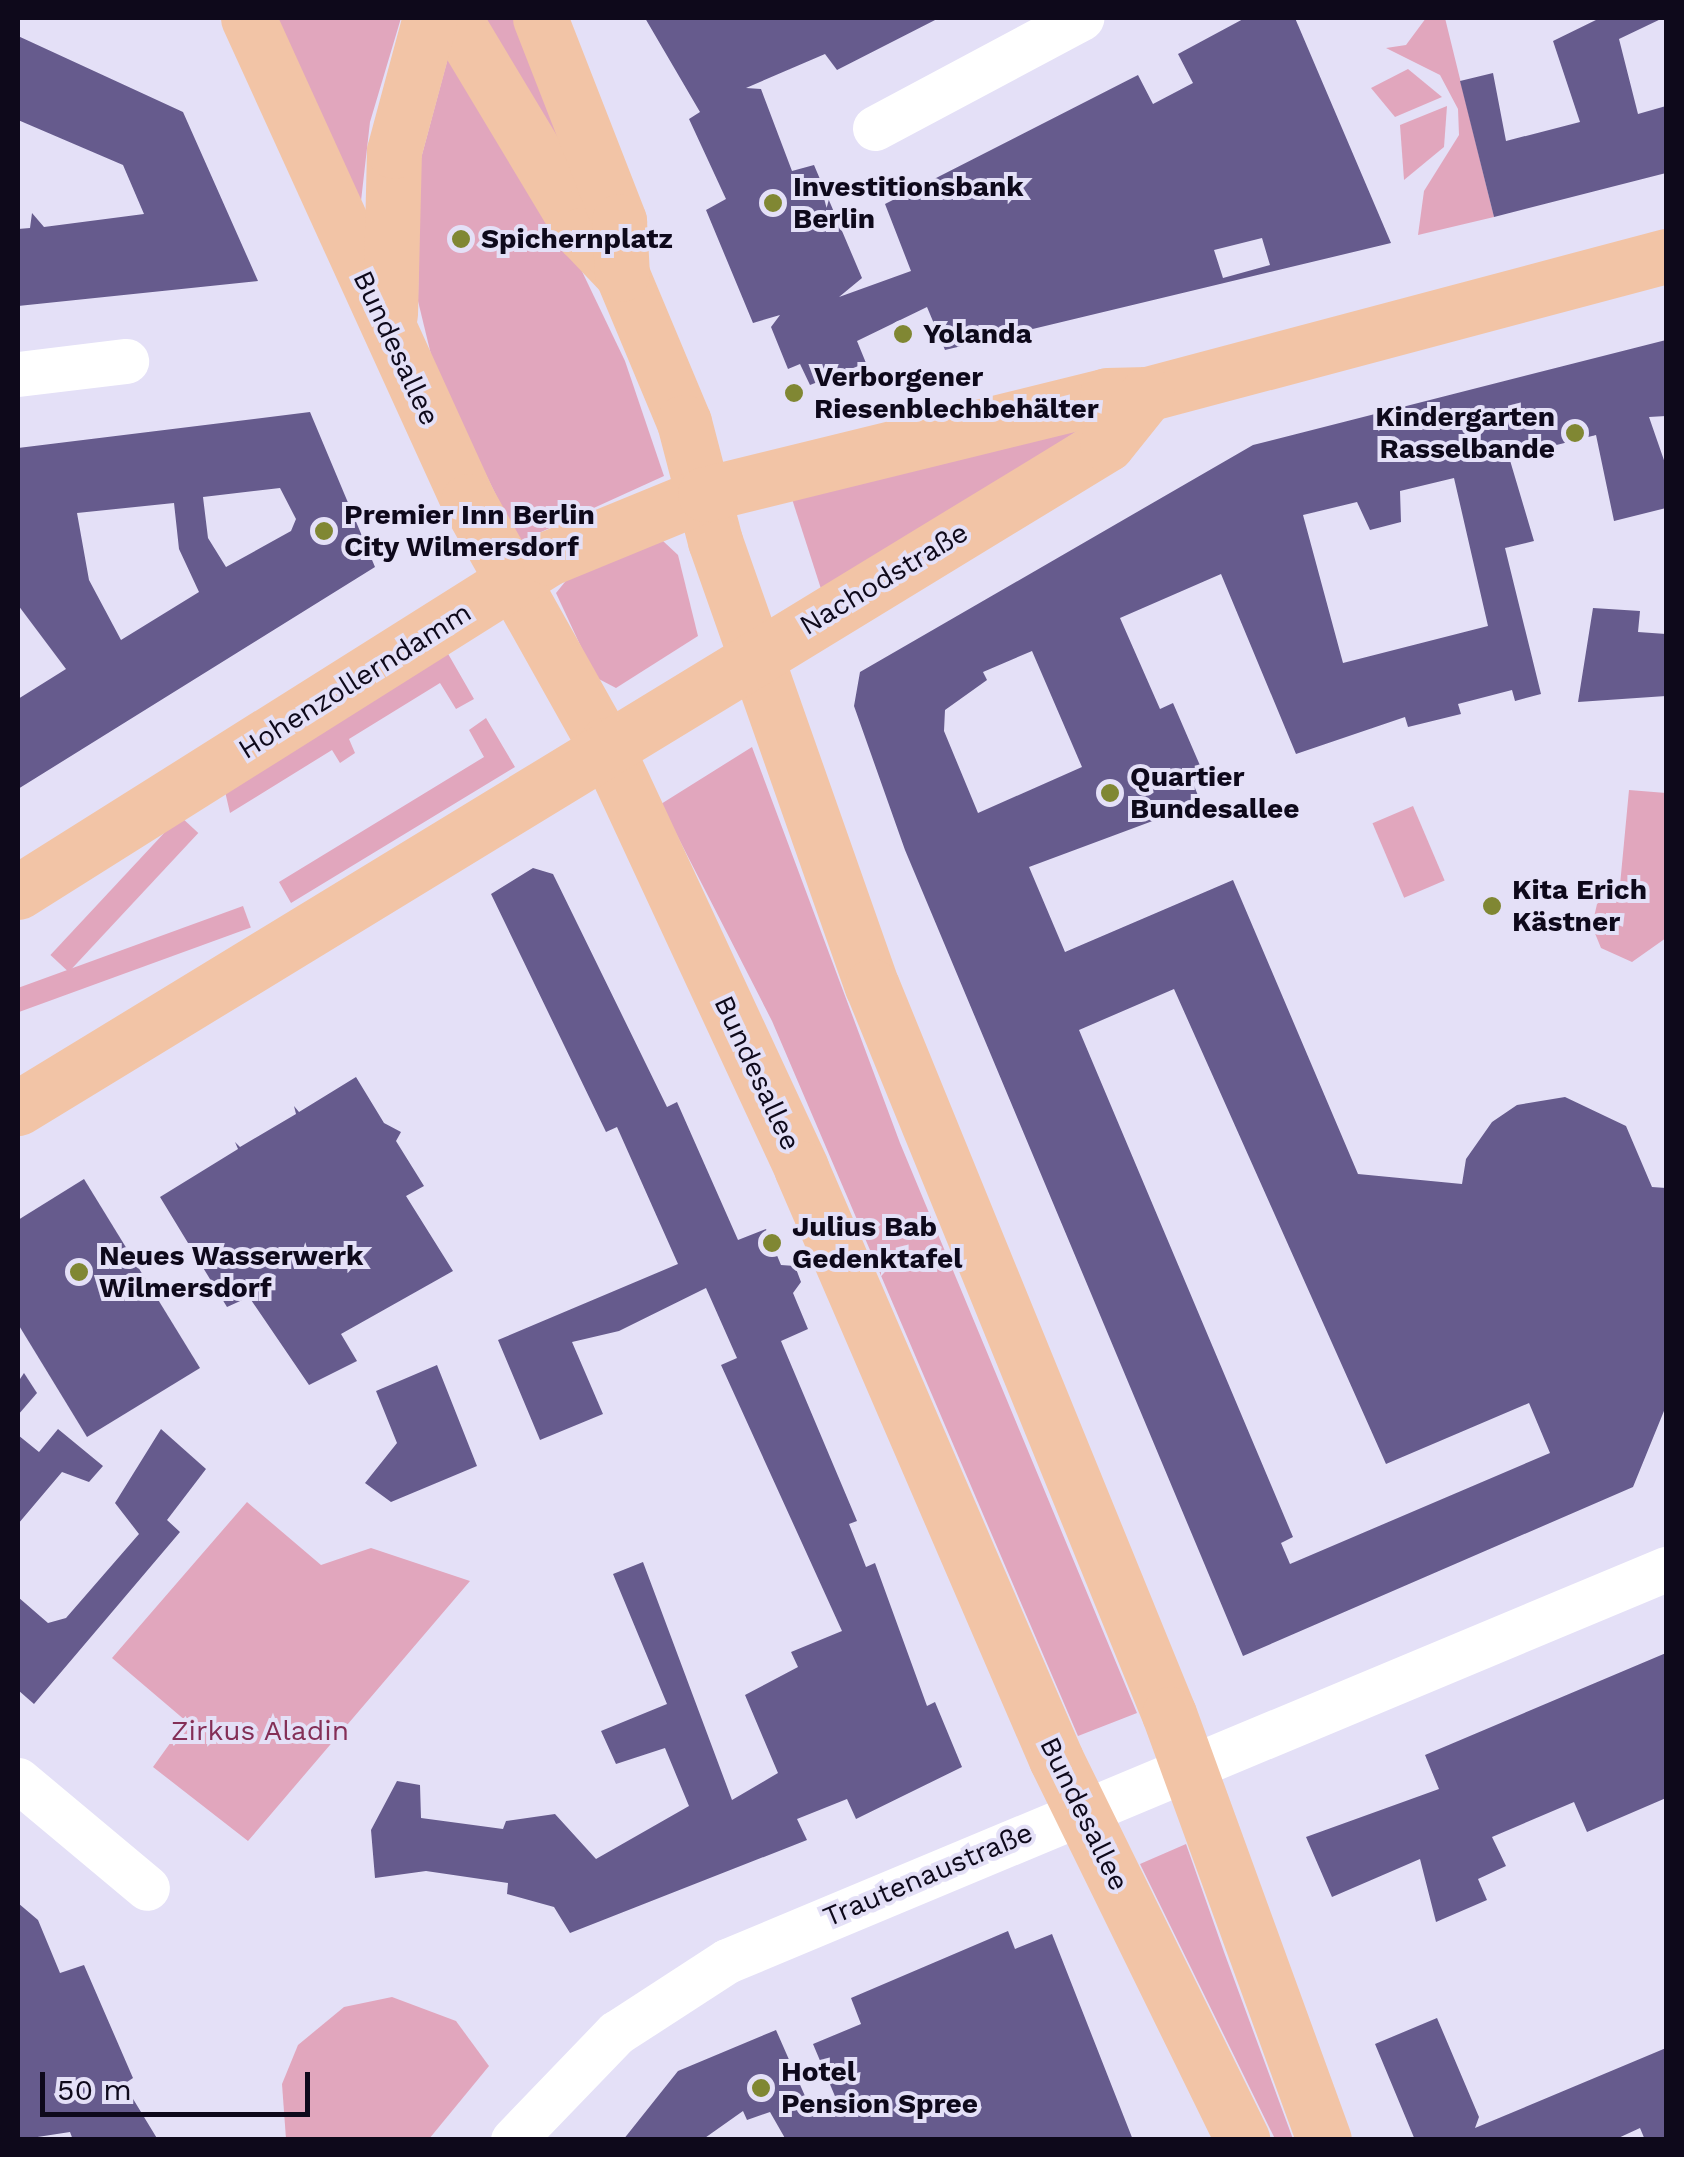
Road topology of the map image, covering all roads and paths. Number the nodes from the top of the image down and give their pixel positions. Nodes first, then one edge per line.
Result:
1 (248, 18) edge
2 (430, 18) edge
3 (454, 18) edge
4 (540, 18) edge
5 (1082, 18) edge
6 (875, 128) dead end
7 (1666, 256) edge
8 (622, 274) junction
9 (393, 340) junction
10 (126, 360) dead end
11 (18, 374) edge
12 (1147, 394) junction
13 (705, 494) junction
14 (510, 585) junction
15 (755, 654) junction
16 (604, 745) junction
17 (18, 892) edge
18 (18, 1108) edge
19 (1666, 1569) edge
20 (1188, 1765) junction
21 (18, 1780) edge
22 (1082, 1811) junction
23 (147, 1888) dead end
24 (513, 2140) edge
25 (1243, 2140) edge
26 (1324, 2140) edge

1 - 9 main road, Bundesallee
2 - 9 main road
3 - 8 main road
4 - 8 main road
5 - 6 street
7 - 12 main road
8 - 13 main road
9 - 14 main road, Bundesallee
10 - 11 street
12 - 13 main road
12 - 15 main road, Nachodstraße
13 - 14 main road, Hohenzollerndamm
13 - 15 main road
14 - 16 main road, Bundesallee
14 - 17 main road, Hohenzollerndamm
15 - 16 main road, Nachodstraße
15 - 20 main road
16 - 18 main road
16 - 22 main road, Bundesallee
19 - 20 street, Trautenaustraße
20 - 22 street, Trautenaustraße
20 - 26 main road
21 - 23 street
22 - 24 street, Trautenaustraße
22 - 25 main road, Bundesallee

